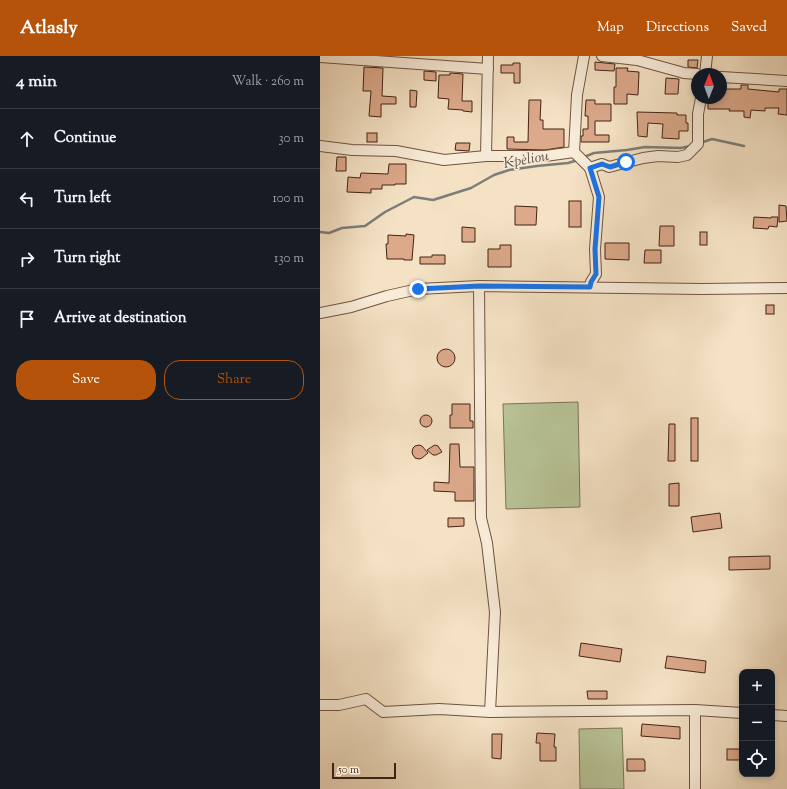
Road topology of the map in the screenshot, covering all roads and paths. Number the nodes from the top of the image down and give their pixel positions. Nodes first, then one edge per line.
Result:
1 (488, 56) edge
2 (584, 56) edge
3 (602, 56) edge
4 (707, 56) edge
5 (320, 57) edge
6 (706, 68) edge
7 (488, 69) junction
8 (691, 74) edge
9 (727, 77) edge
10 (787, 82) edge
11 (700, 104) edge
12 (320, 146) edge
13 (576, 154) junction
14 (486, 156) junction
15 (588, 166) junction
16 (479, 286) junction
17 (590, 287) junction
18 (787, 288) edge
19 (320, 313) edge
20 (320, 705) edge
21 (695, 710) junction
22 (490, 712) junction
23 (739, 713) edge
24 (775, 715) edge
25 (787, 716) edge
26 (695, 789) edge

1 - 7 street
2 - 13 street
3 - 8 street
4 - 6 street
5 - 7 street
7 - 14 street
9 - 10 street
11 - 15 street
12 - 14 street
13 - 14 street
13 - 15 street
15 - 17 street
16 - 17 street
16 - 19 street
16 - 22 street
17 - 18 street
20 - 22 street
21 - 22 street
21 - 23 street
21 - 26 street
24 - 25 street

